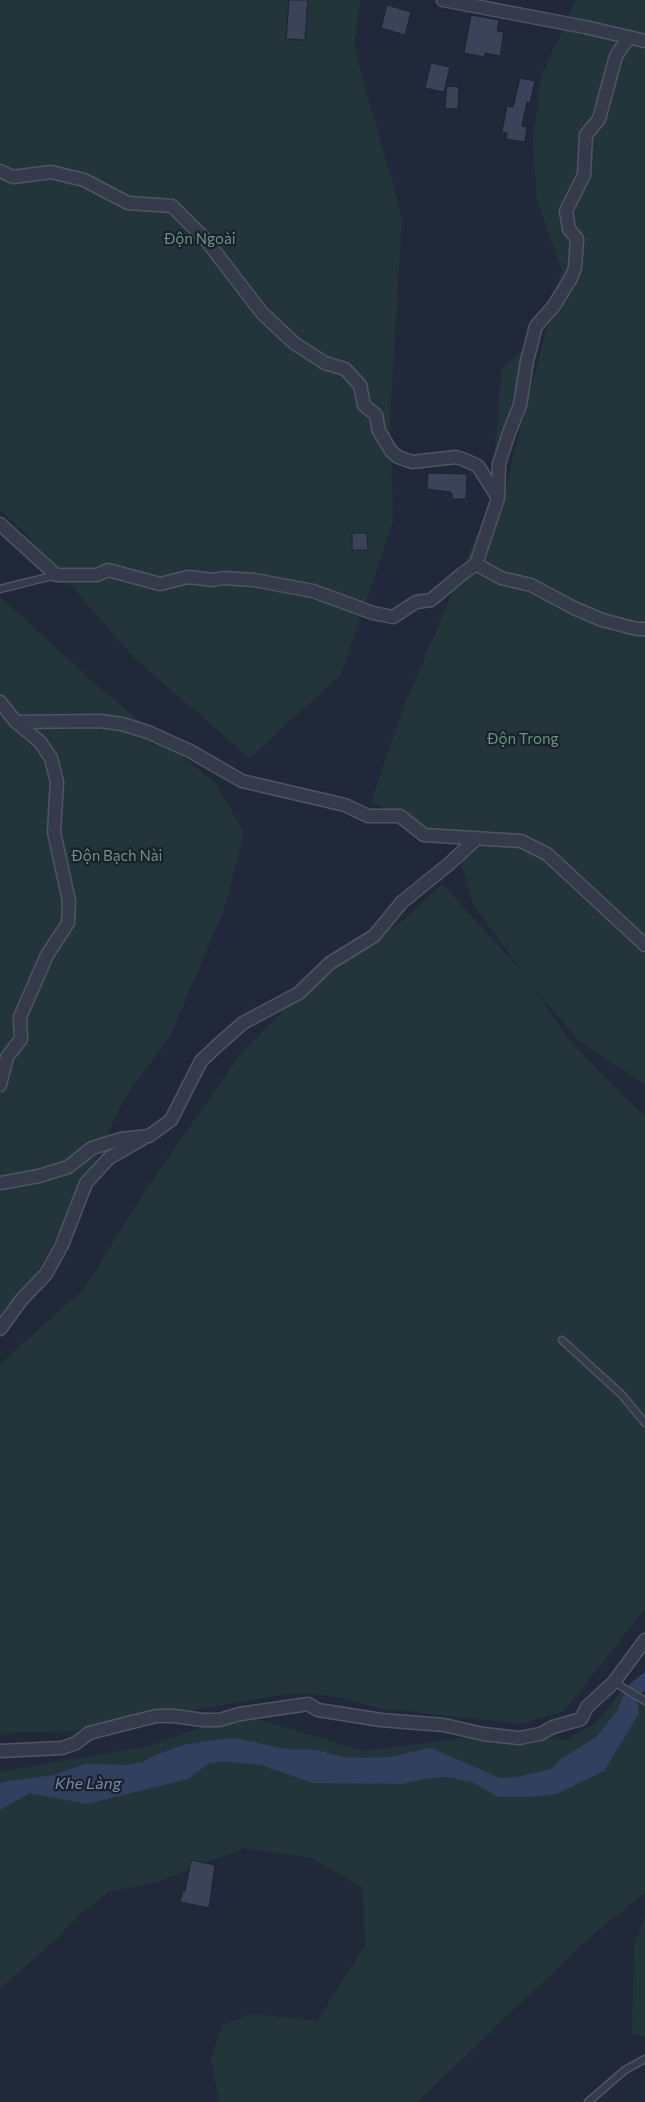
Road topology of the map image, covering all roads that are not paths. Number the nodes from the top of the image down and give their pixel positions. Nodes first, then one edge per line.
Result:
1 (443, 0) edge
2 (629, 37) junction
3 (645, 41) edge
4 (0, 170) edge
5 (498, 498) junction
6 (0, 524) edge
7 (476, 564) junction
8 (56, 575) junction
9 (0, 589) edge
10 (645, 629) edge
11 (0, 702) edge
12 (16, 722) junction
13 (476, 839) junction
14 (645, 945) edge
15 (0, 1085) edge
16 (148, 1136) junction
17 (0, 1183) edge
18 (0, 1330) edge
19 (562, 1340) dead end
20 (645, 1424) edge
21 (645, 1640) edge
22 (619, 1686) junction
23 (644, 1700) edge
24 (0, 1751) edge
25 (645, 2059) edge
26 (588, 2102) edge

1 - 2 street
2 - 3 street
2 - 5 street
4 - 5 street
5 - 7 street
6 - 8 street
7 - 8 street
7 - 10 street
8 - 9 lane
11 - 12 street
12 - 13 street
12 - 15 street
13 - 14 street
13 - 16 street
16 - 17 street
16 - 18 street
19 - 20 lane
21 - 22 street
22 - 23 lane
22 - 24 street
25 - 26 lane

